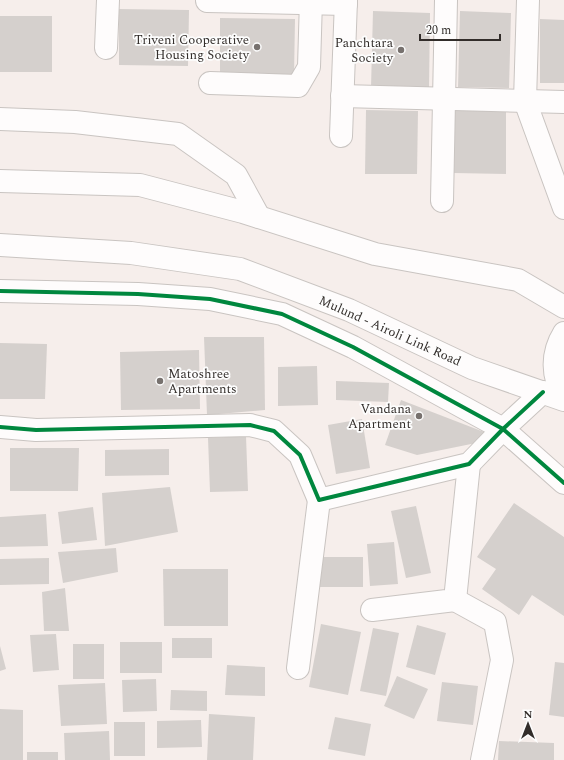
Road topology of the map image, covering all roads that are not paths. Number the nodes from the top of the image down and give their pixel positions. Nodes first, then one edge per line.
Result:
1 (108, 0) edge
2 (446, 0) edge
3 (528, 0) edge
4 (207, 1) dead end
5 (311, 2) edge
6 (346, 2) edge
7 (106, 48) dead end
8 (210, 83) dead end
9 (342, 96) junction
10 (444, 100) junction
11 (525, 101) junction
12 (564, 102) edge
13 (0, 119) edge
14 (340, 136) dead end
15 (0, 181) edge
16 (442, 201) dead end
17 (564, 208) edge
18 (260, 217) junction
19 (0, 245) edge
20 (0, 291) edge
21 (564, 307) edge
22 (564, 333) edge
23 (542, 392) junction
24 (564, 396) edge
25 (564, 400) edge
26 (0, 427) edge
27 (503, 429) junction
28 (469, 464) junction
29 (564, 483) edge
30 (319, 500) junction
31 (455, 600) junction
32 (372, 610) dead end
33 (298, 668) dead end
34 (482, 760) edge

1 - 7 street
2 - 10 street
3 - 11 street
4 - 5 street
5 - 6 street
5 - 8 street
6 - 9 street
9 - 10 street
9 - 14 street
10 - 11 street
10 - 16 street
11 - 12 street
11 - 17 street
13 - 18 street
15 - 18 street
18 - 21 street
19 - 23 street, Mulund - Airoli Link Road
20 - 27 street
22 - 24 street
23 - 25 street, Mulund - Airoli Link Road
23 - 27 street
26 - 30 street
27 - 28 street
27 - 29 street
28 - 30 street
28 - 31 street
30 - 33 street
31 - 32 street
31 - 34 street

